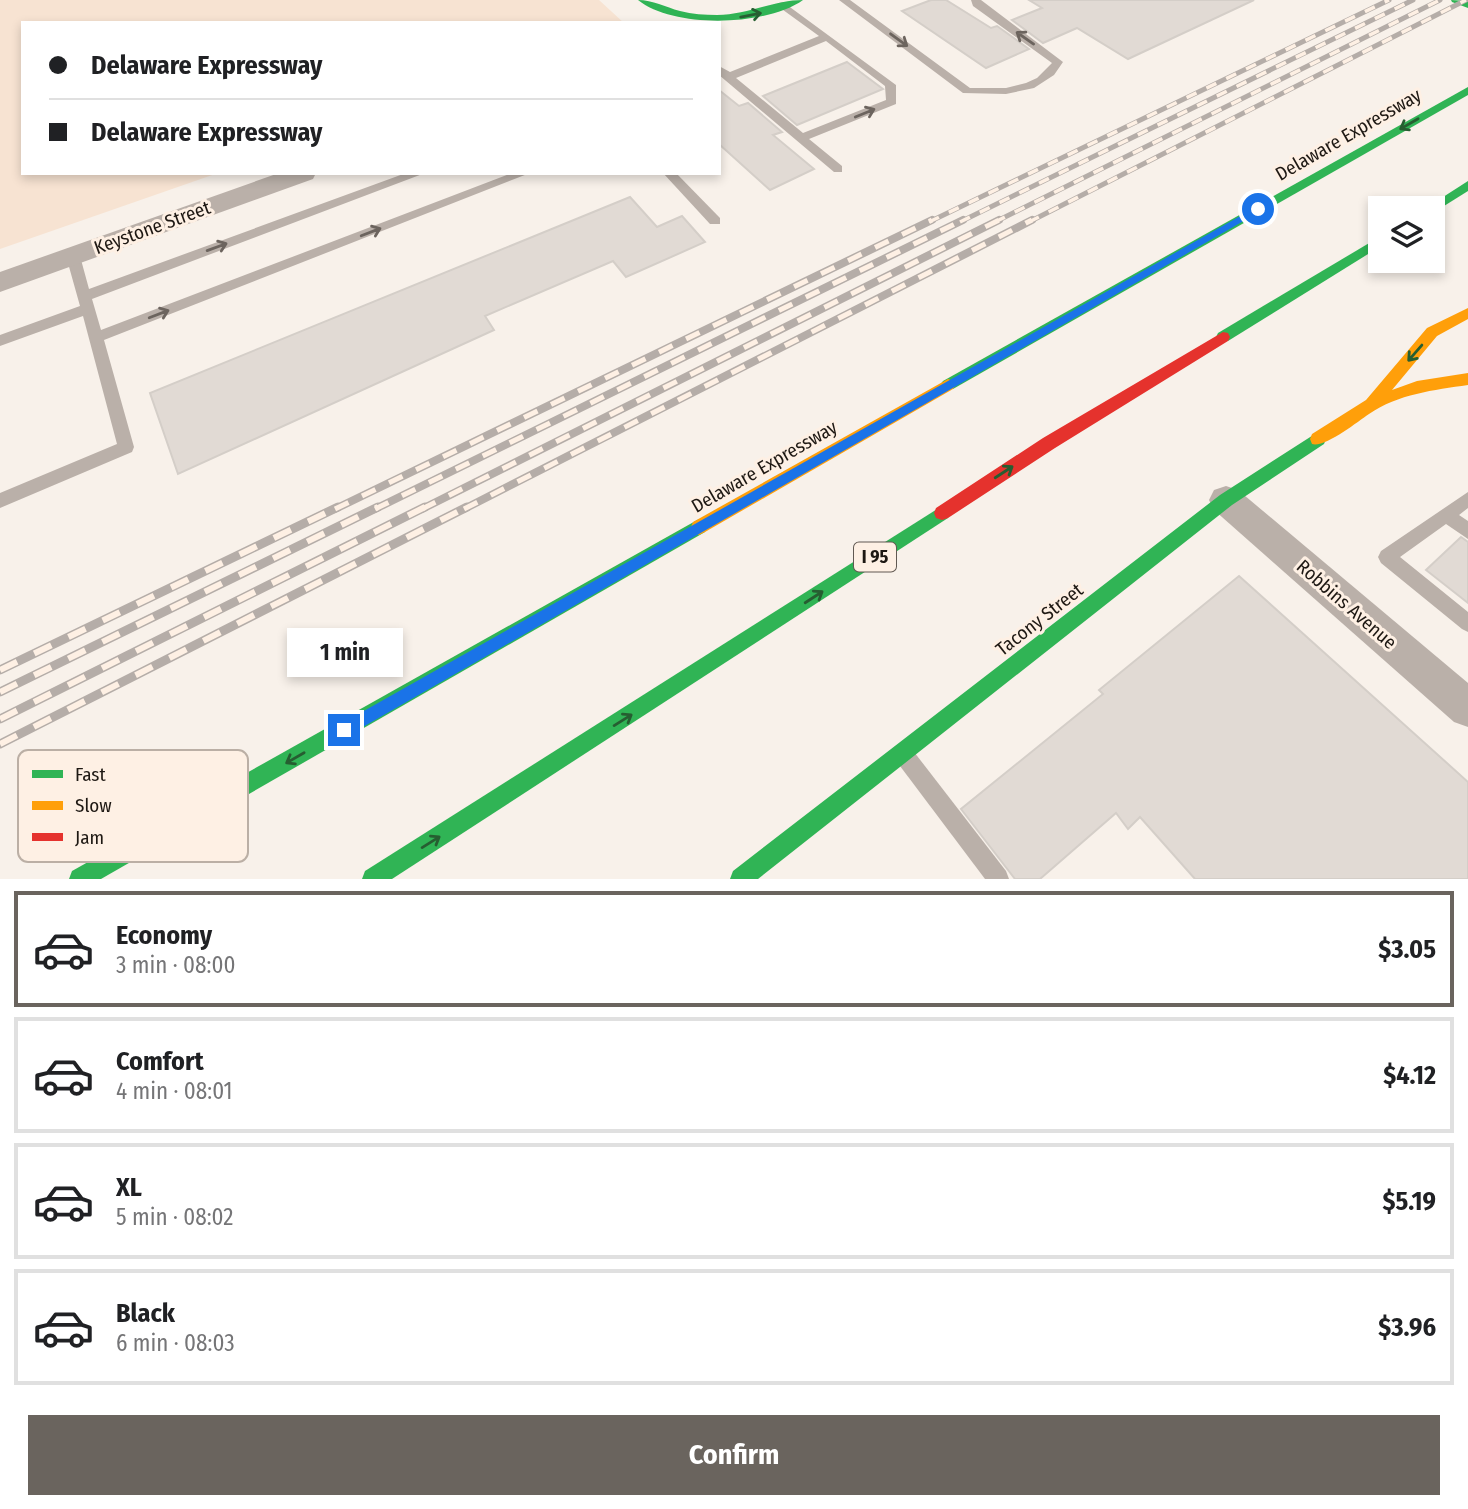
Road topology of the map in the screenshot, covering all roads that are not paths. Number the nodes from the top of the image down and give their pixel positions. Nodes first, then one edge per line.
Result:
1 (643, 0) edge
2 (844, 0) edge
3 (976, 0) edge
4 (1456, 0) edge
5 (791, 3) edge
6 (1468, 5) edge
7 (697, 21) edge
8 (711, 21) edge
9 (827, 37) junction
10 (724, 73) edge
11 (1468, 90) edge
12 (801, 138) junction
13 (838, 170) dead end
14 (298, 175) edge
15 (414, 175) edge
16 (519, 175) edge
17 (671, 175) edge
18 (1468, 185) edge
19 (1445, 200) edge
20 (715, 221) dead end
21 (1368, 248) edge
22 (72, 256) junction
23 (0, 282) edge
24 (85, 302) junction
25 (1468, 313) edge
26 (95, 338) junction
27 (0, 341) edge
28 (1468, 379) edge
29 (1371, 404) junction
30 (1468, 499) edge
31 (1226, 500) junction
32 (0, 501) edge
33 (1447, 515) junction
34 (1468, 531) edge
35 (1468, 623) edge
36 (1468, 708) edge
37 (902, 752) junction
38 (248, 784) edge
39 (110, 862) edge
40 (80, 879) edge
41 (373, 879) edge
42 (741, 879) edge
43 (998, 879) edge

1 - 7 main road
2 -> 3 lane
4 - 6 main road
8 -> 5 main road
5 - 9 lane
9 - 10 lane
12 -> 9 lane
10 - 12 lane
11 -> 38 main road, Delaware Expressway
12 - 13 lane
14 - 22 street, Keystone Street
24 -> 15 lane
26 -> 16 lane
17 - 20 lane
18 - 19 main road
41 -> 21 main road, I 95
22 - 23 street, Keystone Street
22 - 24 lane
24 - 26 lane
24 - 27 lane
25 -> 29 main road
26 - 32 lane
28 - 29 main road
29 - 31 main road, Tacony Street
30 - 33 lane
31 - 36 street, Robbins Avenue
31 - 37 main road, Tacony Street
33 - 34 lane
33 - 35 lane
37 - 42 main road, Tacony Street
37 - 43 lane
39 -> 40 main road, Delaware Expressway

